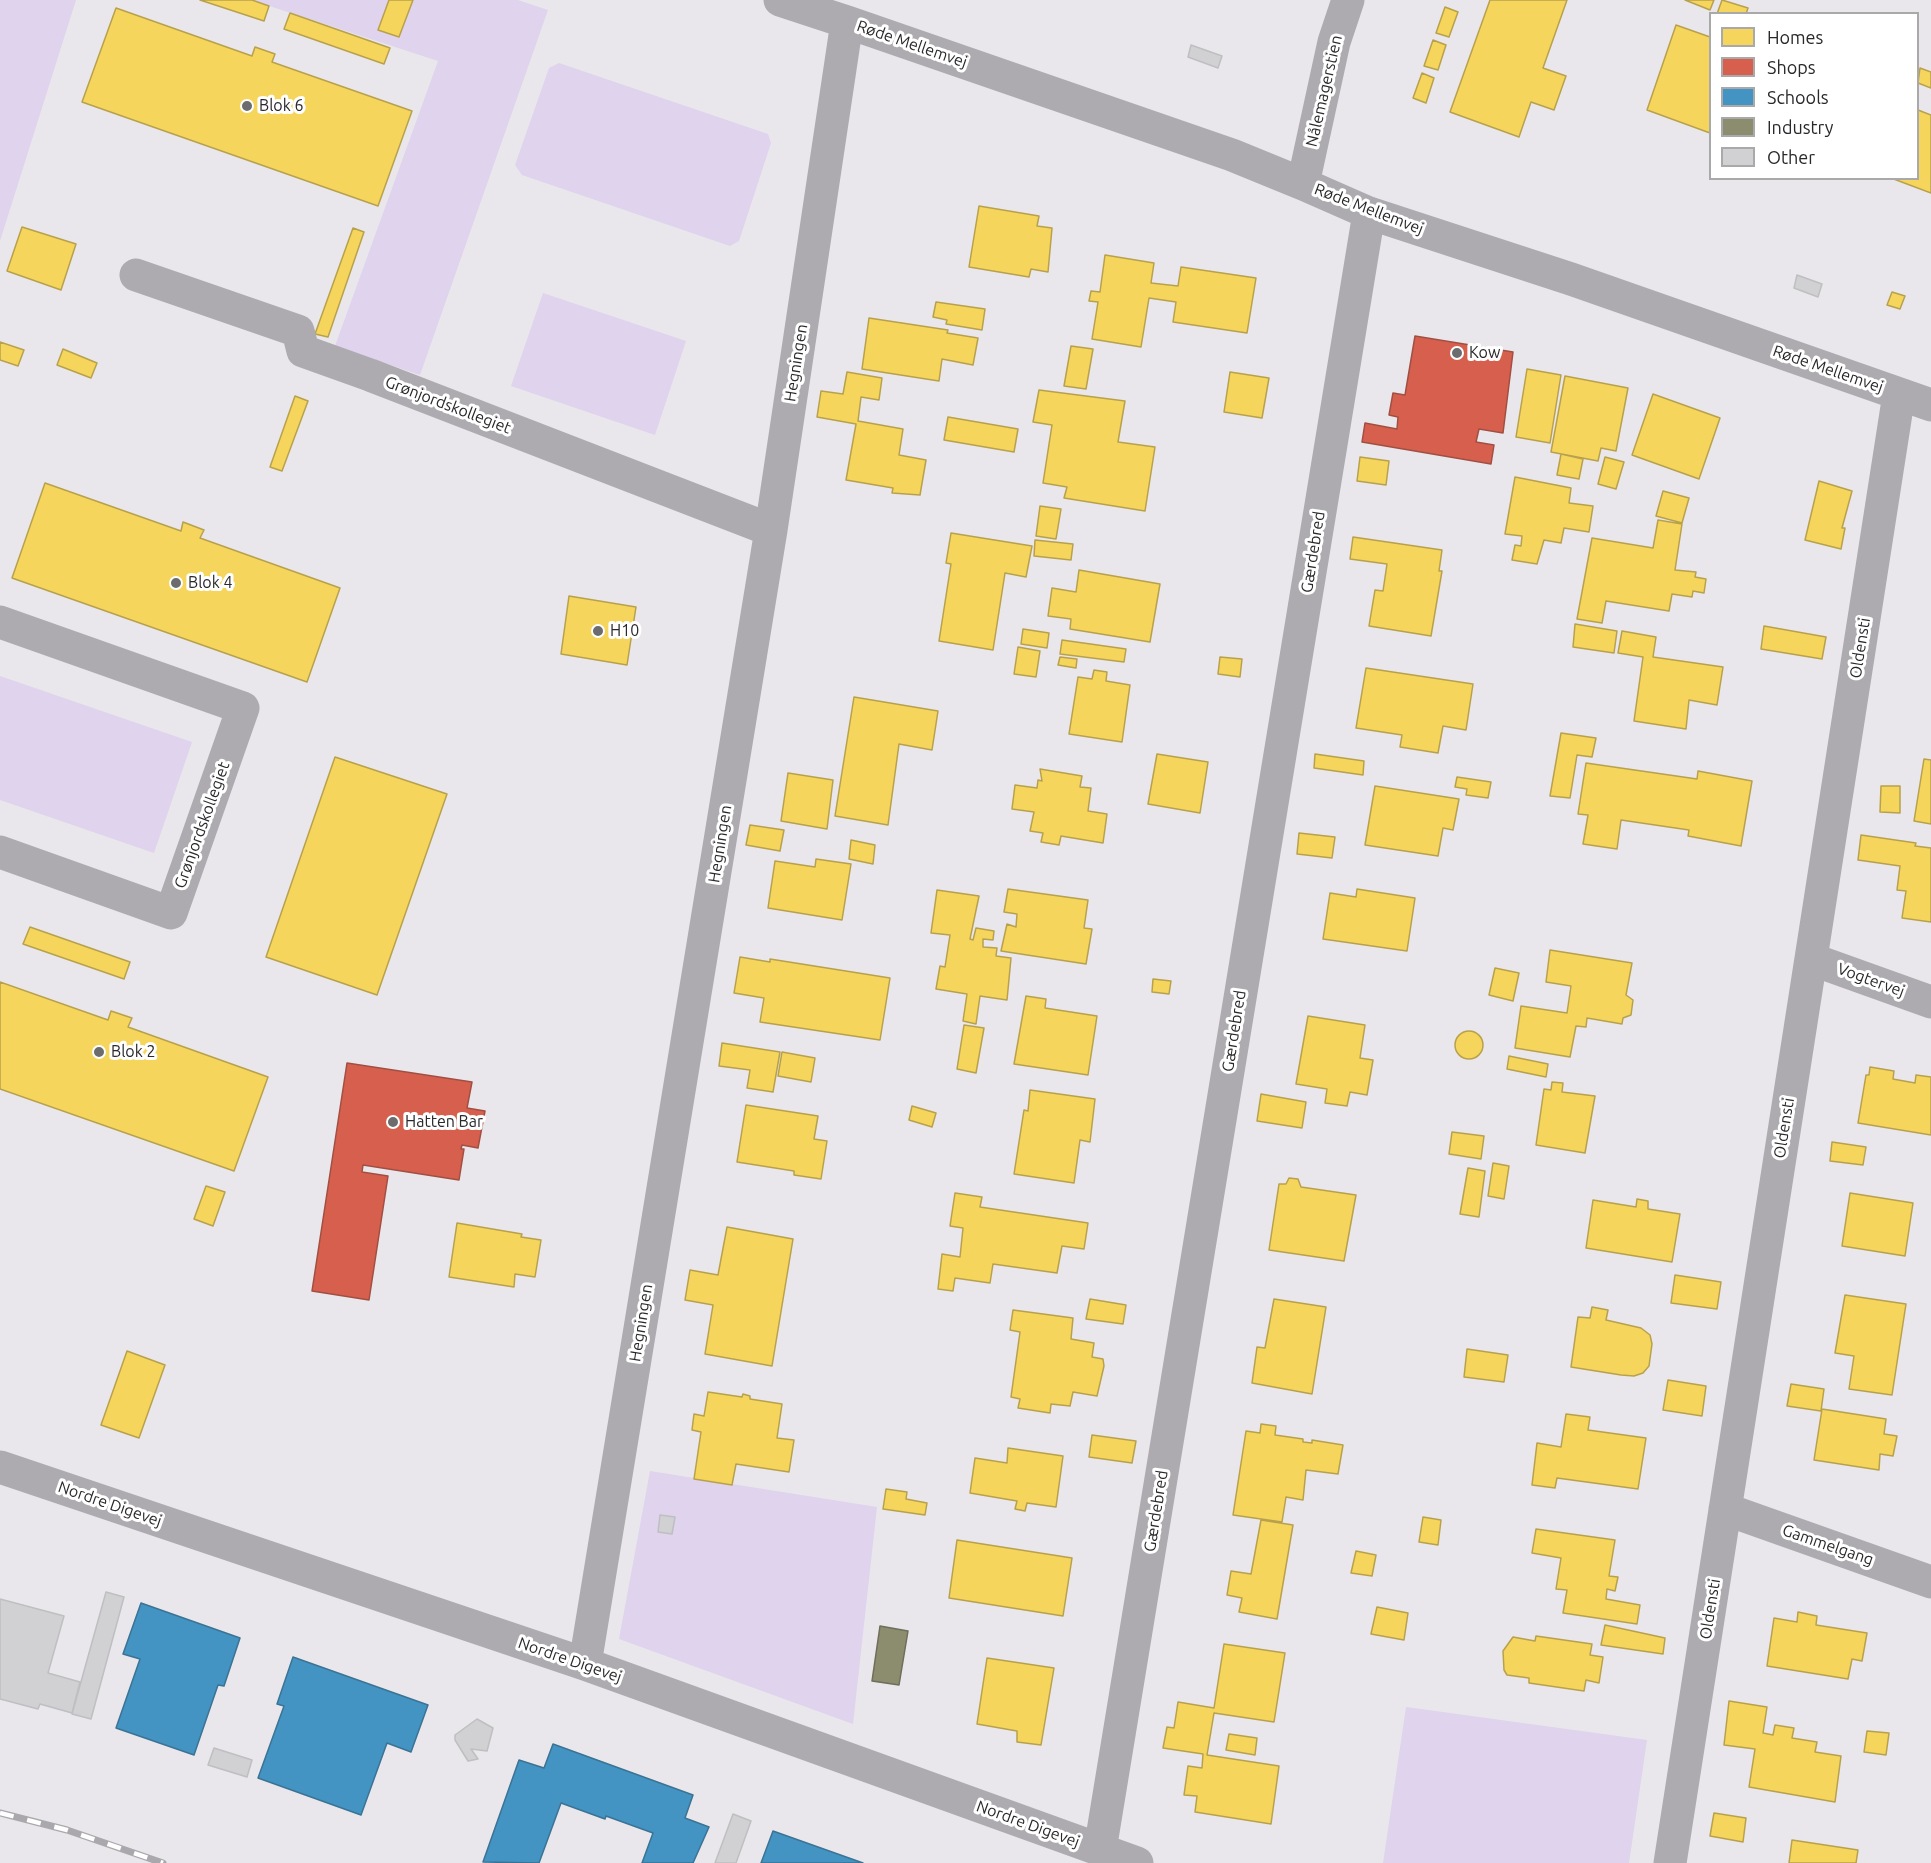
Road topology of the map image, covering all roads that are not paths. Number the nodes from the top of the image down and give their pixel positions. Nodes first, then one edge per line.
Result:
1 (1348, 0) edge
2 (800, 3) edge
3 (847, 21) junction
4 (1303, 184) junction
5 (1369, 213) junction
6 (136, 275) dead end
7 (1899, 394) junction
8 (1931, 405) edge
9 (771, 530) junction
10 (0, 621) edge
11 (0, 852) edge
12 (1811, 959) junction
13 (1931, 1002) edge
14 (0, 1467) edge
15 (1725, 1509) junction
16 (1931, 1581) edge
17 (585, 1664) junction
18 (1100, 1850) junction
19 (1137, 1863) edge
20 (1670, 1863) edge

1 - 4 street, Nålemagerstien
2 - 3 street, Røde Mellemvej
3 - 4 street, Røde Mellemvej
3 - 9 street, Hegningen
4 - 5 street, Røde Mellemvej
5 - 7 street, Røde Mellemvej
5 - 18 street, Gærdebred
6 - 9 street, Grønjordskollegiet
7 - 8 street, Røde Mellemvej
7 - 12 street, Oldensti
9 - 17 street, Hegningen
10 - 11 street, Grønjordskollegiet
12 - 13 street, Vogtervej
12 - 15 street, Oldensti
14 - 17 street, Nordre Digevej
15 - 16 street, Gammelgang
15 - 20 street, Oldensti
17 - 18 street, Nordre Digevej
18 - 19 street, Nordre Digevej

